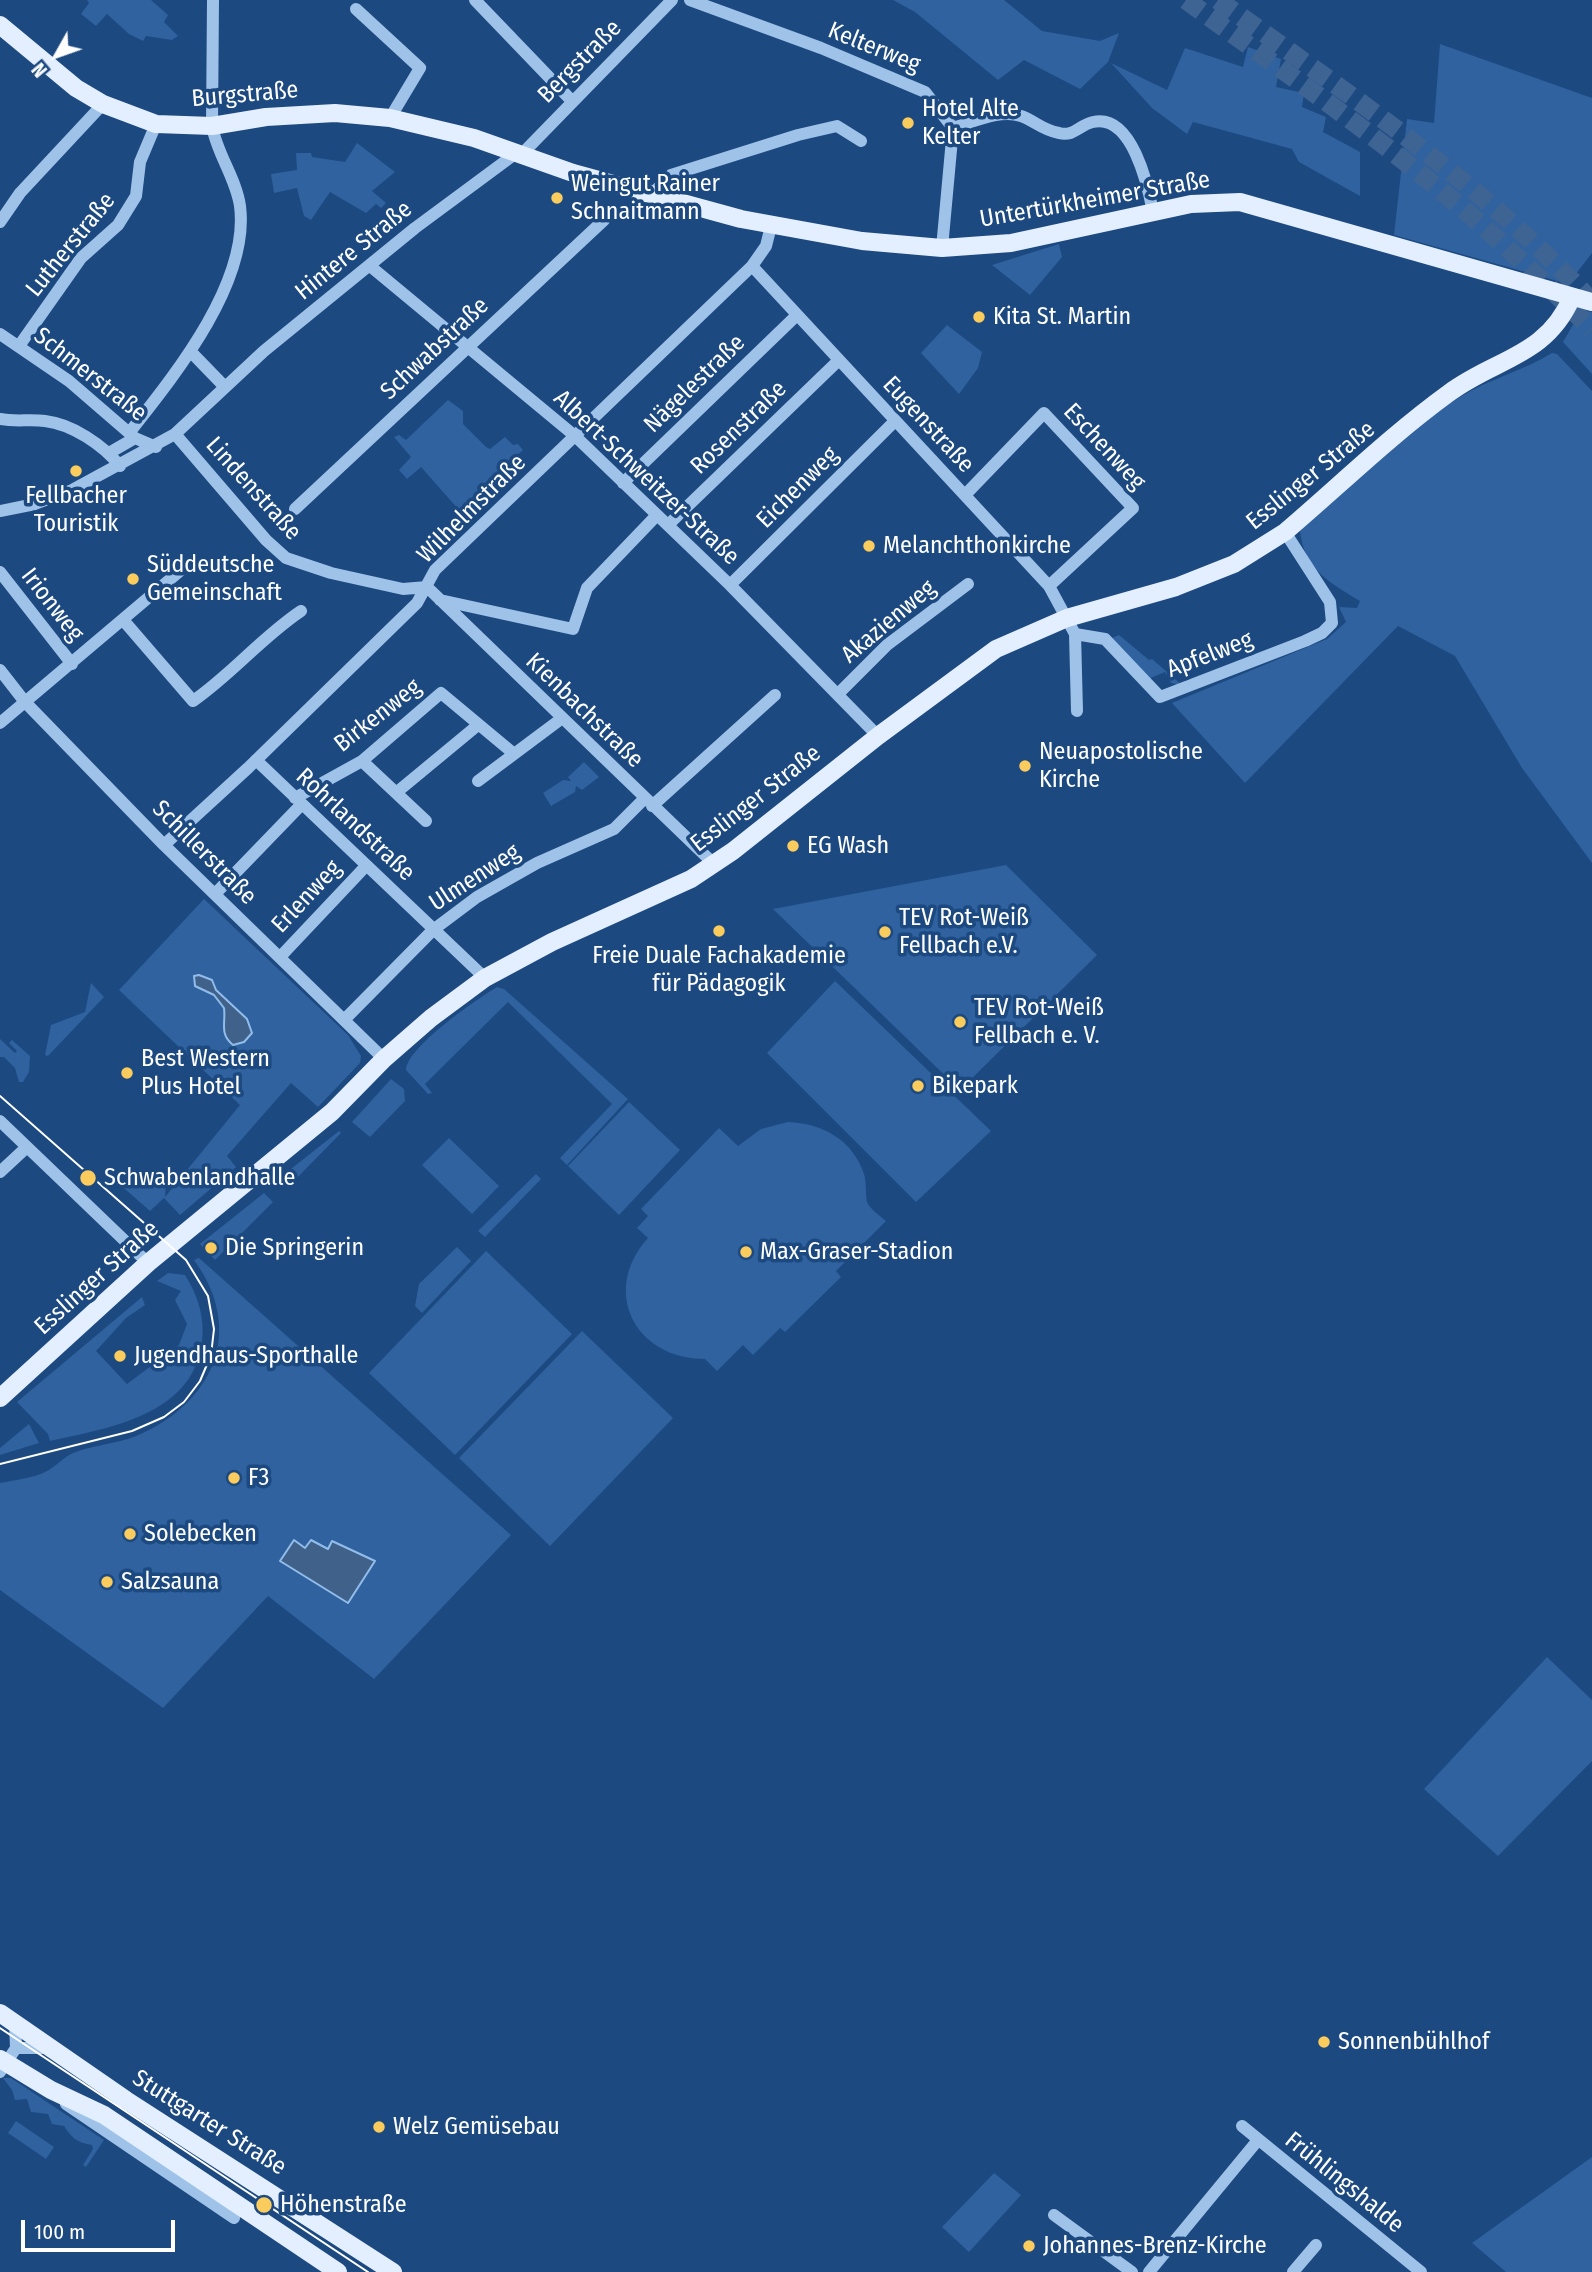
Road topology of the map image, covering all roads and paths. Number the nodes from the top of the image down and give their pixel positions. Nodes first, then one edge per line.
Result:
1 (213, 0) edge
2 (672, 0) edge
3 (690, 0) edge
4 (484, 3) edge
5 (356, 9) dead end
6 (0, 25) edge
7 (571, 100) junction
8 (103, 104) junction
9 (390, 118) junction
10 (156, 124) junction
11 (212, 125) junction
12 (953, 128) junction
13 (861, 141) dead end
14 (517, 155) junction
15 (653, 192) junction
16 (1153, 212) junction
17 (604, 219) dead end
18 (0, 222) edge
19 (771, 226) junction
20 (942, 248) junction
21 (752, 265) junction
22 (370, 266) junction
23 (1572, 297) junction
24 (1592, 302) edge
25 (797, 315) junction
26 (0, 334) edge
27 (19, 346) junction
28 (467, 348) junction
29 (192, 353) junction
30 (839, 360) junction
31 (224, 386) junction
32 (0, 419) edge
33 (895, 421) junction
34 (175, 434) junction
35 (132, 436) junction
36 (575, 436) junction
37 (156, 447) junction
38 (109, 453) junction
39 (120, 466) junction
40 (623, 483) junction
41 (965, 495) junction
42 (296, 509) dead end
43 (0, 511) edge
44 (657, 515) junction
45 (668, 525) junction
46 (1285, 533) junction
47 (187, 565) dead end
48 (0, 572) edge
49 (968, 584) dead end
50 (730, 585) junction
51 (1049, 586) junction
52 (427, 587) junction
53 (440, 600) junction
54 (301, 611) dead end
55 (124, 621) junction
56 (1071, 626) junction
57 (72, 664) junction
58 (0, 670) edge
59 (838, 694) junction
60 (775, 695) dead end
61 (25, 702) junction
62 (1077, 711) dead end
63 (561, 719) junction
64 (0, 723) edge
65 (478, 725) junction
66 (878, 736) junction
67 (513, 753) junction
68 (256, 760) junction
69 (362, 761) junction
70 (478, 781) dead end
71 (397, 792) junction
72 (298, 801) junction
73 (649, 802) junction
74 (426, 821) dead end
75 (163, 845) junction
76 (714, 864) junction
77 (365, 867) junction
78 (215, 894) junction
79 (433, 930) junction
80 (280, 957) junction
81 (485, 978) junction
82 (345, 1019) junction
83 (384, 1059) junction
84 (0, 1121) edge
85 (27, 1147) junction
86 (0, 1172) edge
87 (148, 1263) junction
88 (0, 1398) edge
89 (8, 2045) edge
90 (50, 2048) junction
91 (31, 2078) junction
92 (1242, 2126) dead end
93 (1258, 2140) junction
94 (170, 2159) junction
95 (1054, 2215) dead end
96 (234, 2218) junction
97 (1316, 2245) dead end
98 (373, 2264) edge
99 (317, 2272) edge
100 (338, 2272) edge
101 (393, 2272) edge
102 (1132, 2272) edge
103 (1149, 2272) edge
104 (1293, 2272) edge
105 (1421, 2272) edge

1 - 11 street
2 - 7 street, Bergstraße
3 - 12 street, Kelterweg
4 - 7 street
5 - 9 street
6 - 8 main road, Burgstraße
7 - 14 street, Bergstraße
8 - 10 main road, Burgstraße
8 - 18 street
9 - 11 main road, Burgstraße
9 - 14 main road, Burgstraße
10 - 11 main road, Burgstraße
10 - 27 street, Lutherstraße
11 - 29 street
12 - 16 street
12 - 20 street
13 - 15 street
14 - 15 main road, Untertürkheimer Straße
14 - 22 street, Hintere Straße
15 - 19 main road, Untertürkheimer Straße
16 - 20 main road, Untertürkheimer Straße
16 - 23 main road, Untertürkheimer Straße
17 - 28 street, Schwabstraße
19 - 20 main road, Untertürkheimer Straße
19 - 21 street, Wilhelmstraße
21 - 25 street, Eugenstraße
21 - 36 street, Wilhelmstraße
22 - 28 street, Albert-Schweitzer-Straße
22 - 31 street, Hintere Straße
23 - 24 main road, Untertürkheimer Straße
23 - 46 main road, Esslinger Straße
25 - 30 street, Eugenstraße
25 - 40 street, Nägelestraße
26 - 27 street, Schmerstraße
27 - 35 street, Schmerstraße
28 - 36 street, Albert-Schweitzer-Straße
28 - 42 street, Schwabstraße
29 - 31 street
29 - 35 street
30 - 33 street, Eugenstraße
30 - 45 street, Rosenstraße
31 - 34 street, Hintere Straße
32 - 38 street
33 - 41 street, Eugenstraße
33 - 50 street, Eichenweg
34 - 37 street, Hintere Straße
34 - 52 street, Lindenstraße
35 - 37 street, Schmerstraße
35 - 38 street
36 - 40 street, Albert-Schweitzer-Straße
36 - 52 street, Wilhelmstraße
37 - 39 street, Hintere Straße
38 - 39 street
39 - 43 street, Hintere Straße
40 - 44 street, Albert-Schweitzer-Straße
41 - 51 street, Eugenstraße
41 - 51 street, Eschenweg
44 - 45 street, Albert-Schweitzer-Straße
44 - 53 street
45 - 50 street, Albert-Schweitzer-Straße
46 - 56 main road, Esslinger Straße
46 - 56 street, Apfelweg
47 - 55 street
48 - 57 street, Irionweg
49 - 59 street, Akazienweg
50 - 59 street, Albert-Schweitzer-Straße
51 - 56 street, Eugenstraße
52 - 53 street, Kienbachstraße
52 - 68 street, Wilhelmstraße
53 - 63 street, Kienbachstraße
54 - 55 street
55 - 57 street
56 - 62 street, Eugenstraße
56 - 66 main road, Esslinger Straße
57 - 61 street
58 - 61 street, Schillerstraße
59 - 66 street, Albert-Schweitzer-Straße
60 - 73 street, Ulmenweg
61 - 64 street
61 - 75 street, Schillerstraße
63 - 67 street
63 - 73 street, Kienbachstraße
65 - 67 street, Birkenweg
65 - 69 street, Birkenweg
65 - 71 street
66 - 76 main road, Esslinger Straße
67 - 70 street
68 - 72 street, Rohrlandstraße
68 - 75 street, Wilhelmstraße
69 - 71 street
69 - 72 street, Birkenweg
71 - 74 street
72 - 77 street, Rohrlandstraße
72 - 78 street, Birkenweg
73 - 76 street, Kienbachstraße
73 - 79 street, Ulmenweg
75 - 78 street, Schillerstraße
76 - 81 main road, Esslinger Straße
77 - 79 street, Rohrlandstraße
77 - 80 street, Erlenweg
78 - 80 street, Schillerstraße
79 - 81 street, Rohrlandstraße
79 - 82 street, Ulmenweg
80 - 82 street, Schillerstraße
81 - 83 main road, Esslinger Straße
82 - 83 street, Schillerstraße
83 - 87 main road, Esslinger Straße
84 - 85 street
85 - 86 street
85 - 87 street
87 - 88 main road, Esslinger Straße
89 - 90 main road, Stuttgarter Straße
89 - 90 street
89 - 91 main road, Stuttgarter Straße
90 - 98 main road, Stuttgarter Straße
91 - 94 main road, Stuttgarter Straße
91 - 96 street, Stuttgarter Straße
92 - 93 street, Frühlingshalde
93 - 103 street
93 - 105 street, Frühlingshalde
94 - 96 main road
94 - 100 main road, Stuttgarter Straße
95 - 102 street
96 - 99 main road
97 - 104 street
98 - 101 main road, Stuttgarter Straße

